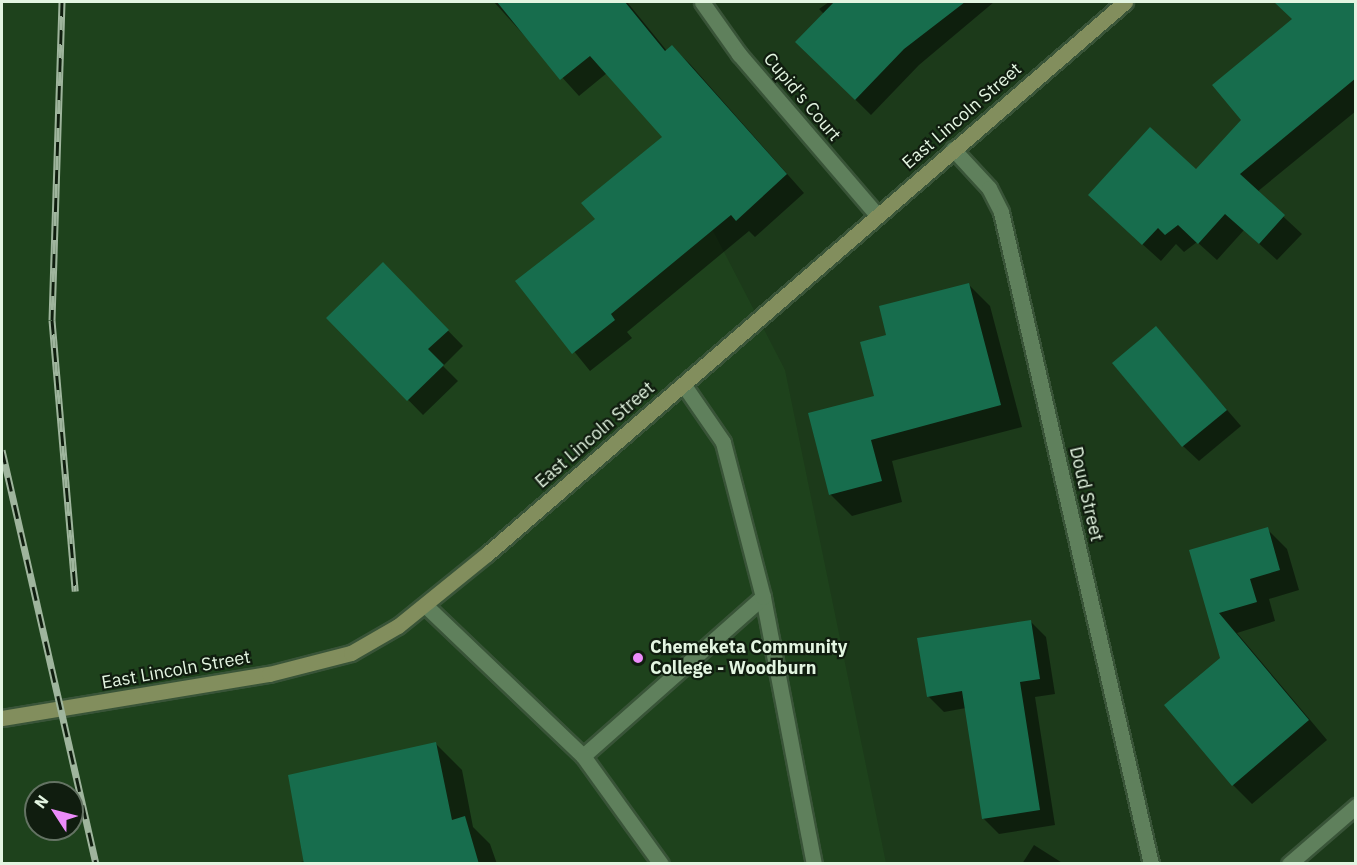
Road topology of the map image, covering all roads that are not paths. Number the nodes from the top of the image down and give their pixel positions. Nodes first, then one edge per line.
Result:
1 (702, 2) edge
2 (1125, 2) edge
3 (953, 149) junction
4 (877, 215) junction
5 (683, 384) junction
6 (763, 597) junction
7 (426, 606) junction
8 (2, 718) edge
9 (583, 756) junction
10 (1356, 806) edge
11 (662, 864) edge
12 (814, 864) edge
13 (1151, 864) edge
14 (1289, 864) edge

1 - 4 street, Cupid's Court
2 - 3 street, East Lincoln Street
3 - 4 street, East Lincoln Street
3 - 13 street, Doud Street
4 - 5 street, East Lincoln Street
5 - 6 street
5 - 7 street, East Lincoln Street
6 - 9 street
6 - 12 street
7 - 8 street, East Lincoln Street
7 - 9 street
9 - 11 street
10 - 14 street

